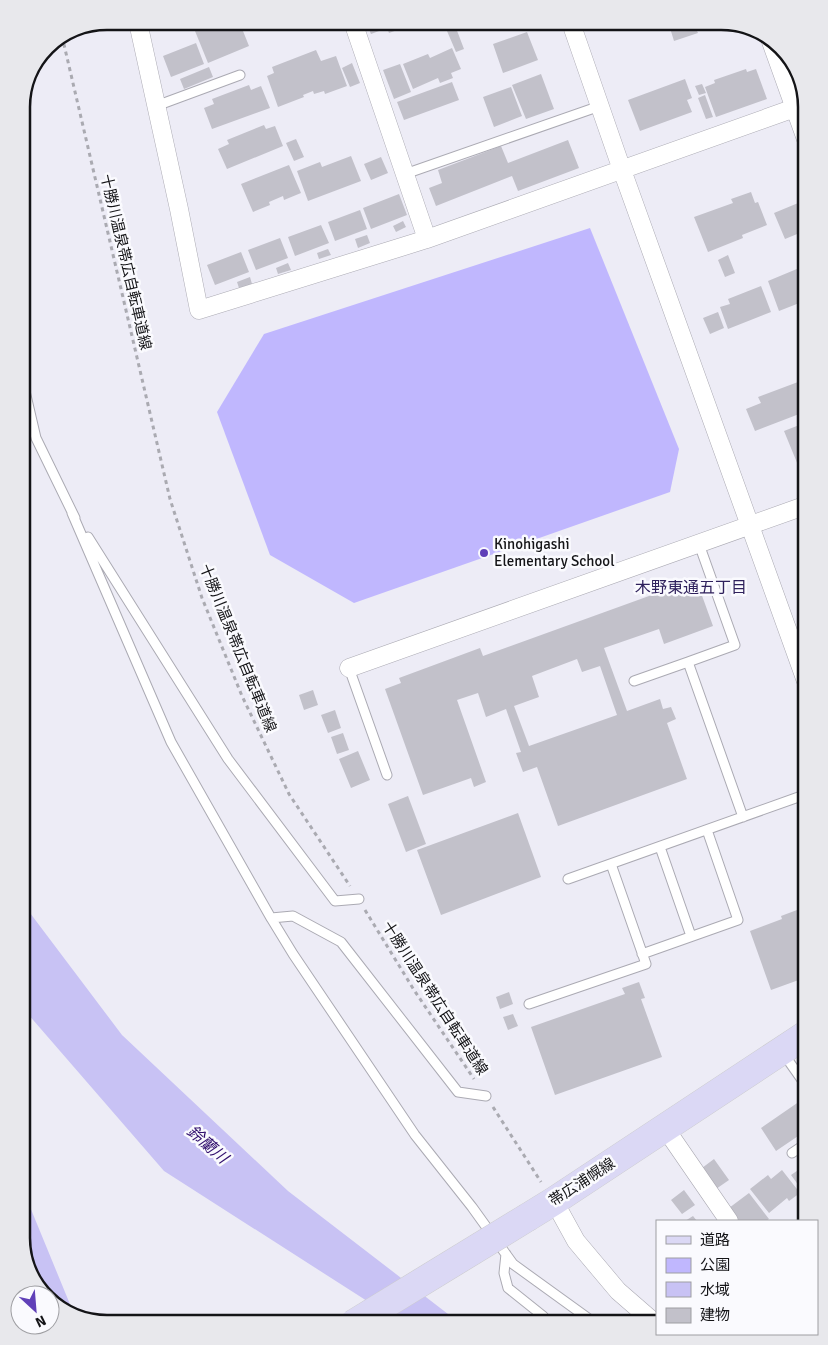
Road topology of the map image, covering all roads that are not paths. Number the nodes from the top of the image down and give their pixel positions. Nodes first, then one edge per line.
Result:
1 (140, 30) edge
2 (356, 30) edge
3 (573, 30) edge
4 (777, 54) edge
5 (240, 75) dead end
6 (798, 101) edge
7 (156, 106) junction
8 (600, 106) junction
9 (798, 107) edge
10 (622, 170) junction
11 (404, 174) junction
12 (427, 239) junction
13 (30, 412) edge
14 (798, 509) edge
15 (72, 513) junction
16 (750, 526) junction
17 (699, 544) junction
18 (798, 659) edge
19 (688, 662) junction
20 (349, 668) joint
21 (634, 681) dead end
22 (387, 775) dead end
23 (798, 797) edge
24 (743, 817) junction
25 (707, 830) junction
26 (660, 846) junction
27 (611, 864) junction
28 (568, 879) dead end
29 (359, 899) road end
30 (271, 918) junction
31 (692, 936) junction
32 (642, 954) junction
33 (529, 1004) dead end
34 (798, 1040) edge
35 (781, 1051) junction
36 (798, 1075) edge
37 (486, 1096) road end
38 (665, 1128) junction
39 (798, 1150) edge
40 (792, 1154) dead end
41 (554, 1201) junction
42 (728, 1220) edge
43 (506, 1254) junction
44 (368, 1315) edge
45 (542, 1315) edge
46 (584, 1315) edge
47 (646, 1315) edge

1 - 7 street
2 - 11 street
3 - 8 street
4 - 6 street
5 - 7 lane
7 - 12 street
8 - 10 street
8 - 11 lane
9 - 10 street
10 - 12 street
10 - 16 street
11 - 12 street
13 - 15 lane
14 - 16 street
15 - 29 lane
15 - 30 lane
16 - 17 street
16 - 18 street
17 - 19 lane
17 - 20 street
19 - 21 lane
19 - 24 lane
20 - 22 lane
23 - 24 lane
24 - 25 lane
25 - 26 lane
25 - 31 lane
26 - 27 lane
26 - 31 lane
27 - 28 lane
27 - 32 lane
30 - 37 lane
30 - 43 lane
31 - 32 lane
32 - 33 lane
34 - 35 main road, 帯広浦幌線
35 - 36 lane
35 - 38 main road, 帯広浦幌線
38 - 41 main road, 帯広浦幌線
38 - 42 street
39 - 40 lane
41 - 44 main road, 帯広浦幌線, bridge
41 - 47 street
43 - 45 lane
43 - 46 lane

